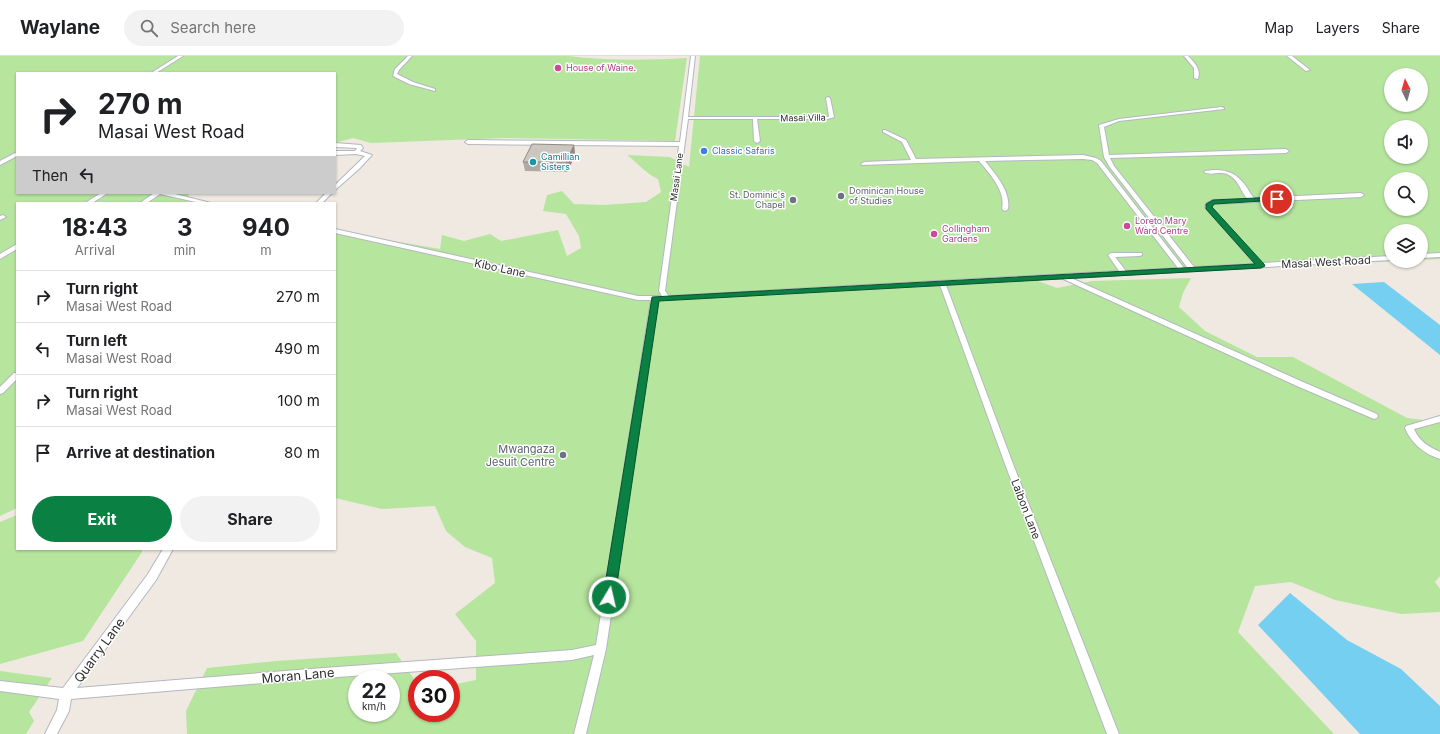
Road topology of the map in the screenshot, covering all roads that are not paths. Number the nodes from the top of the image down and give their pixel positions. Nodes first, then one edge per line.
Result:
1 (181, 56) edge
2 (410, 56) edge
3 (693, 56) edge
4 (1186, 56) edge
5 (1290, 56) edge
6 (1308, 70) dead end
7 (155, 72) edge
8 (1196, 78) dead end
9 (433, 90) dead end
10 (828, 98) dead end
11 (1222, 108) dead end
12 (686, 118) junction
13 (755, 119) junction
14 (885, 130) dead end
15 (757, 141) dead end
16 (468, 142) dead end
17 (336, 144) edge
18 (682, 144) junction
19 (1286, 151) dead end
20 (356, 152) junction
21 (336, 153) edge
22 (16, 154) edge
23 (1107, 157) junction
24 (9, 158) junction
25 (16, 160) edge
26 (981, 160) junction
27 (914, 161) junction
28 (0, 163) edge
29 (864, 164) dead end
30 (1207, 172) dead end
31 (336, 187) edge
32 (103, 194) edge
33 (156, 194) edge
34 (176, 194) edge
35 (328, 194) edge
36 (1361, 194) dead end
37 (1253, 200) junction
38 (90, 202) edge
39 (144, 202) edge
40 (204, 202) edge
41 (320, 202) edge
42 (1005, 209) dead end
43 (336, 231) edge
44 (16, 247) edge
45 (1140, 254) dead end
46 (1440, 255) edge
47 (1428, 256) edge
48 (0, 257) edge
49 (1384, 258) edge
50 (1261, 266) junction
51 (1192, 268) junction
52 (1182, 269) junction
53 (1123, 272) junction
54 (1062, 277) junction
55 (942, 282) junction
56 (666, 297) junction
57 (655, 298) junction
58 (16, 376) edge
59 (0, 391) edge
60 (1374, 416) dead end
61 (1440, 419) edge
62 (1440, 456) edge
63 (167, 550) edge
64 (601, 649) junction
65 (0, 686) edge
66 (66, 694) junction
67 (51, 734) edge
68 (580, 734) edge
69 (1113, 734) edge

1 - 7 street
2 - 9 street
3 - 12 street, Masai Lane
4 - 8 street
5 - 6 street
10 - 13 street, Masai Villa
11 - 23 street
12 - 13 street, Masai Villa
12 - 18 street, Masai Lane
13 - 15 street
14 - 27 street
16 - 18 street
17 - 20 street
18 - 56 street, Masai Lane
19 - 23 street
20 - 21 street
20 - 31 street
22 - 24 street
23 - 51 street
24 - 25 street
24 - 28 street
26 - 27 street
26 - 42 street
26 - 52 street
27 - 29 street
30 - 37 street
32 - 38 street
33 - 39 street
34 - 40 street
35 - 41 street
36 - 37 street
37 - 50 street
43 - 57 street, Kibo Lane
44 - 48 street
45 - 53 street
46 - 47 street
49 - 50 street, Masai West Road
50 - 51 street, Masai West Road
51 - 52 street, Masai West Road
52 - 53 street, Masai West Road
53 - 54 street, Masai West Road
54 - 55 street, Masai West Road
54 - 60 street
55 - 56 street, Masai West Road
55 - 69 street, Laibon Lane
56 - 57 street, Kibo Lane
57 - 64 street
58 - 59 street
61 - 62 street
63 - 66 street, Quarry Lane
64 - 66 street, Moran Lane
64 - 68 street
65 - 66 street
66 - 67 street

